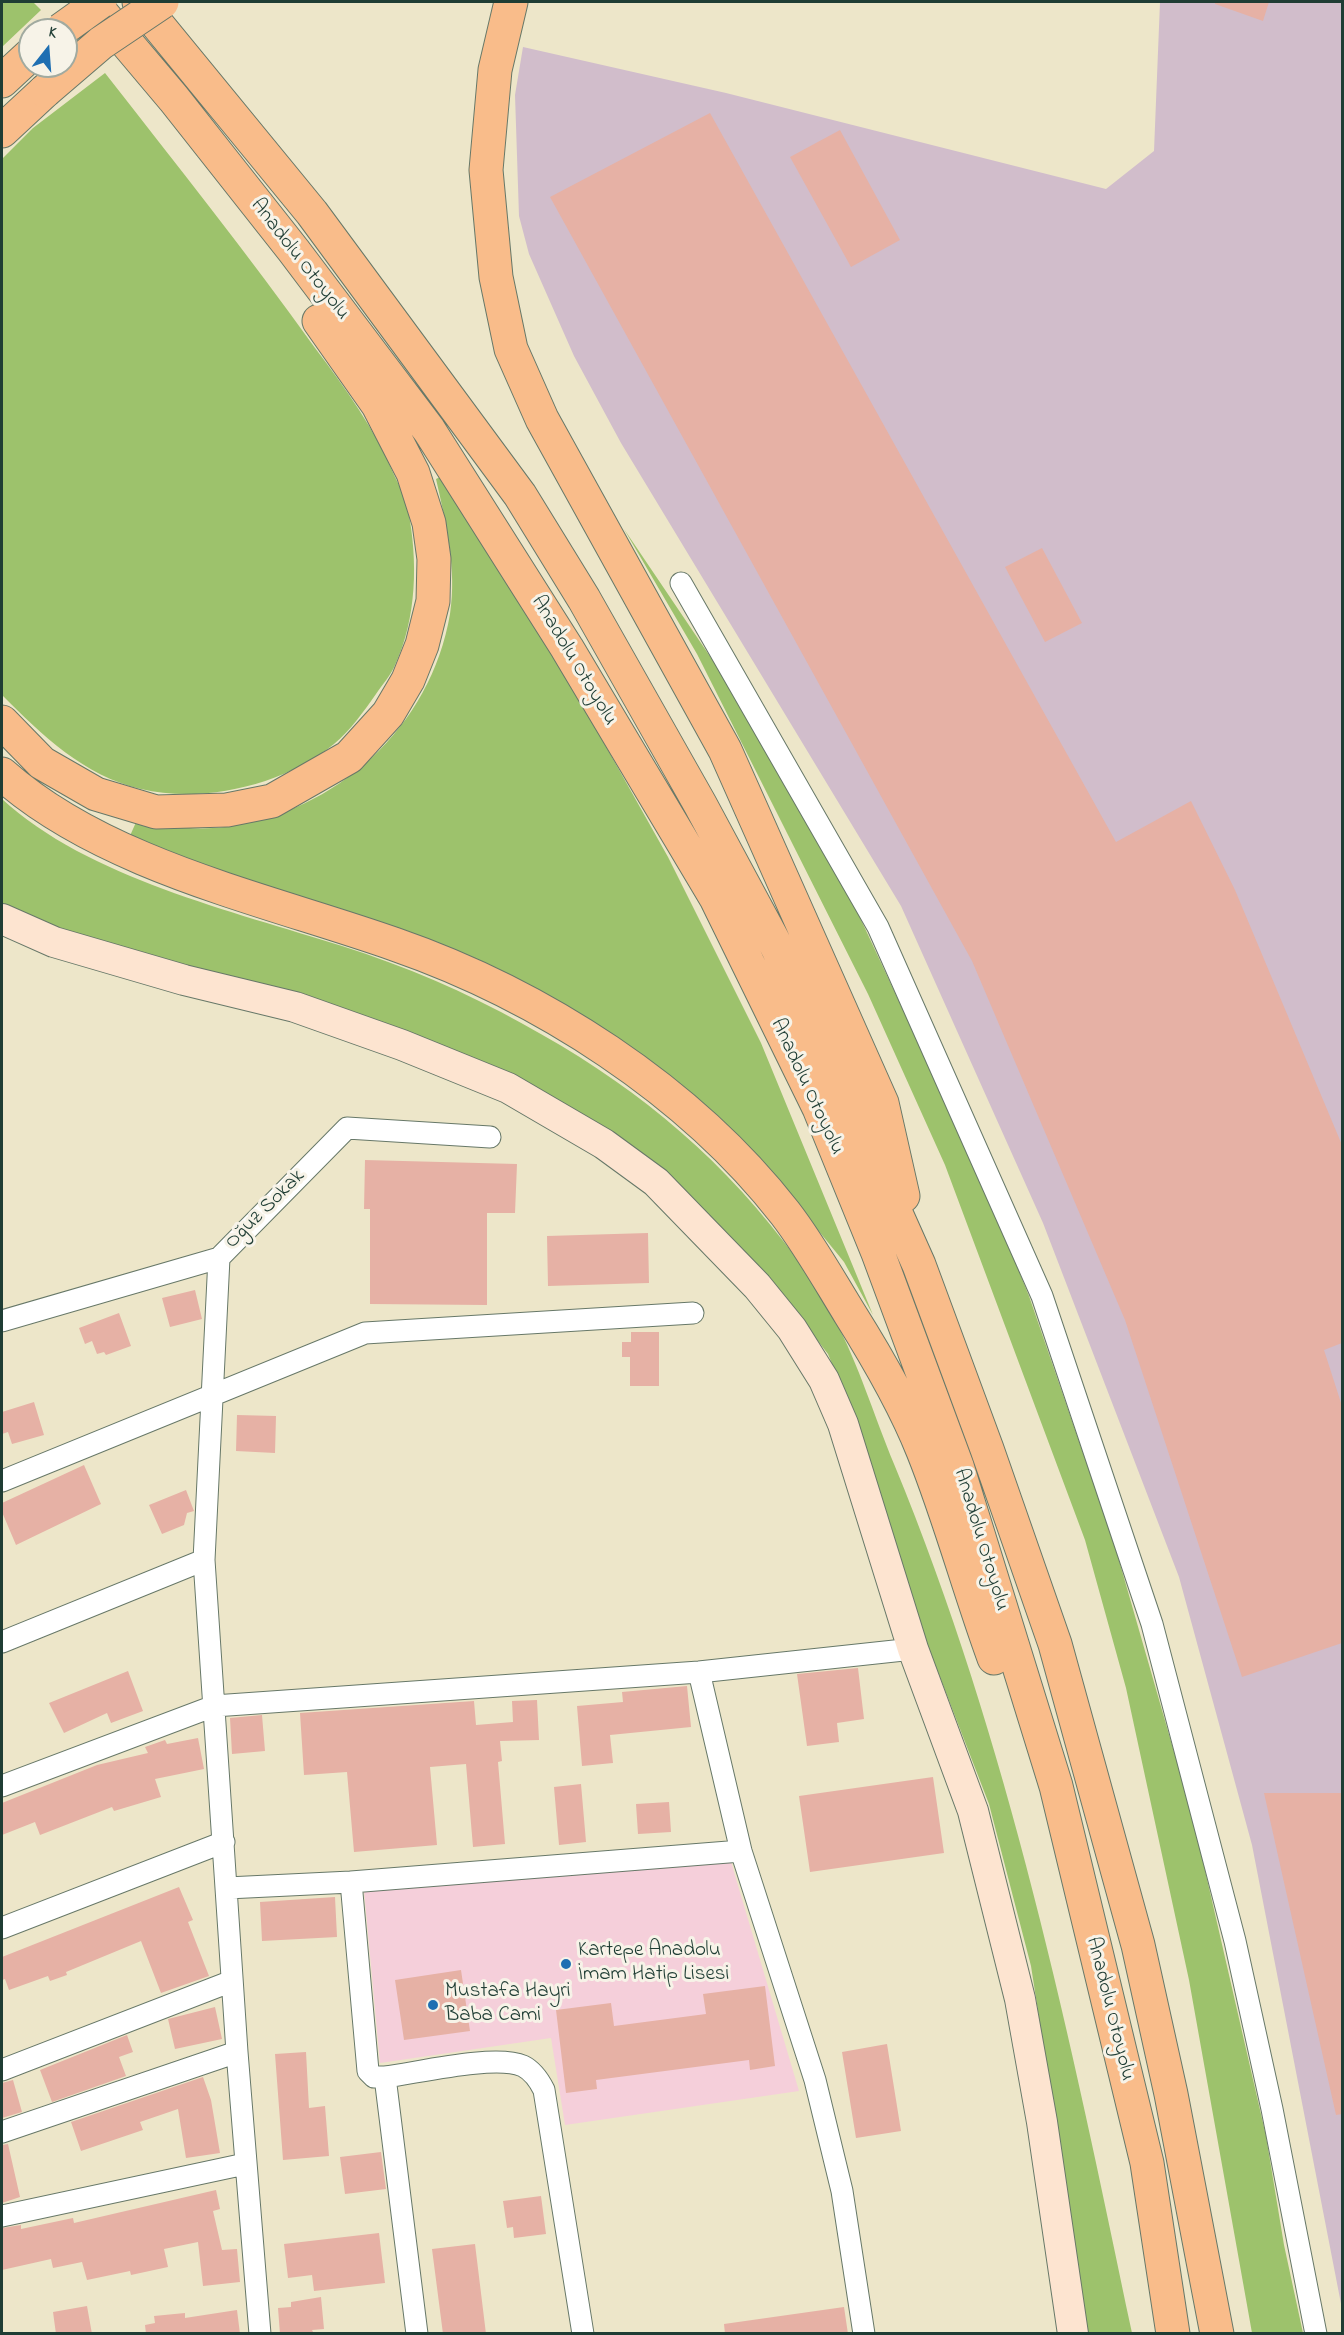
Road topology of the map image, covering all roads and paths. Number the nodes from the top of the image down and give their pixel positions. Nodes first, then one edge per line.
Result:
1 (92, 2) edge
2 (100, 2) edge
3 (139, 2) edge
4 (162, 2) edge
5 (511, 2) edge
6 (78, 18) edge
7 (18, 66) edge
8 (2, 81) edge
9 (174, 99) junction
10 (2, 131) edge
11 (681, 583) dead end
12 (2, 722) edge
13 (2, 774) edge
14 (2, 919) edge
15 (490, 1137) dead end
16 (219, 1258) junction
17 (919, 1265) junction
18 (693, 1313) dead end
19 (2, 1321) edge
20 (210, 1397) junction
21 (2, 1480) edge
22 (204, 1560) junction
23 (2, 1642) edge
24 (913, 1649) junction
25 (699, 1672) junction
26 (214, 1706) junction
27 (2, 1786) edge
28 (1056, 1786) junction
29 (224, 1842) junction
30 (741, 1851) junction
31 (351, 1882) junction
32 (228, 1888) junction
33 (2, 1928) edge
34 (232, 1981) junction
35 (237, 2052) junction
36 (2, 2070) edge
37 (385, 2077) junction
38 (2, 2132) edge
39 (245, 2164) junction
40 (2, 2216) edge
41 (260, 2334) edge
42 (417, 2334) edge
43 (583, 2334) edge
44 (864, 2334) edge
45 (1073, 2334) edge
46 (1173, 2334) edge
47 (1217, 2334) edge
48 (1316, 2334) edge

1 - 9 highway, Anadolu Otoyolu
2 - 6 highway, bridge
3 - 17 highway, Anadolu Otoyolu
4 - 10 highway, bridge
5 - 17 highway
7 - 8 highway
9 - 12 highway
9 - 28 highway, Anadolu Otoyolu
11 - 48 street
13 - 28 highway
14 - 24 street
15 - 16 street, Oğuz Sokak
16 - 19 street, Oğuz Sokak
16 - 20 street
17 - 47 highway, Anadolu Otoyolu
18 - 20 street
20 - 21 street
20 - 22 street
22 - 23 street
22 - 26 street
24 - 25 street
24 - 45 street
25 - 26 street
25 - 30 street
26 - 27 street
26 - 29 street
28 - 46 highway, Anadolu Otoyolu
29 - 32 street
29 - 33 street
30 - 31 street
30 - 44 street
31 - 32 street
31 - 37 street
32 - 34 street
34 - 35 street
34 - 36 street
35 - 38 street
35 - 39 street
37 - 42 street
37 - 43 street
39 - 40 street
39 - 41 street

